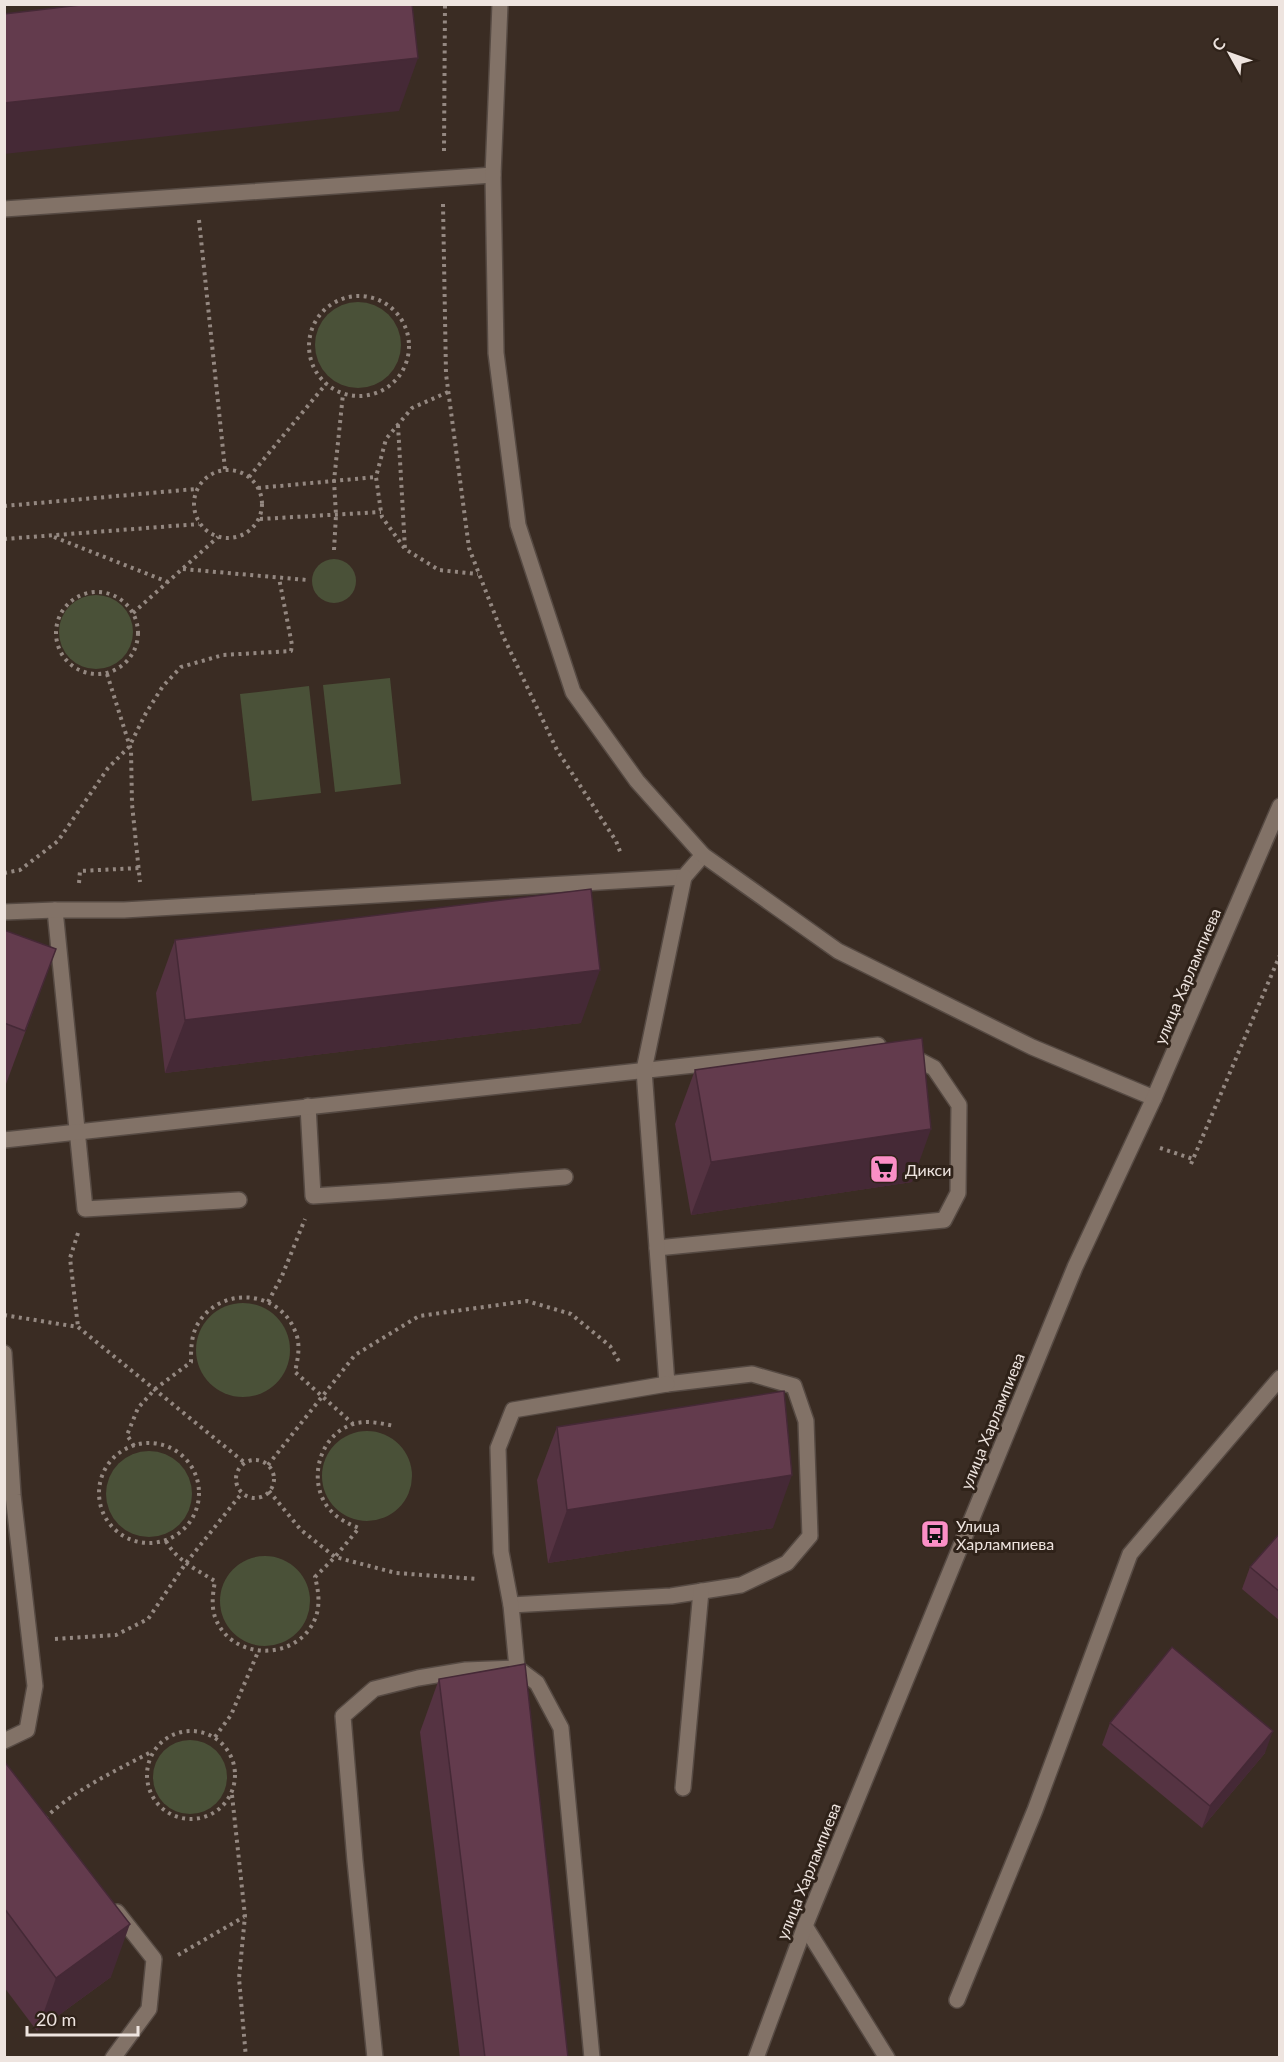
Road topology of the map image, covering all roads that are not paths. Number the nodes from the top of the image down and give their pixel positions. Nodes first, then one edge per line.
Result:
1 (500, 4) edge
2 (493, 175) junction
3 (4, 209) edge
4 (1280, 806) edge
5 (703, 855) junction
6 (684, 877) junction
7 (55, 910) junction
8 (4, 912) edge
9 (644, 1070) junction
10 (1154, 1098) junction
11 (308, 1106) junction
12 (76, 1132) junction
13 (4, 1140) edge
14 (565, 1177) dead end
15 (239, 1200) dead end
16 (657, 1248) junction
17 (4, 1353) edge
18 (1280, 1378) edge
19 (667, 1384) junction
20 (701, 1591) junction
21 (511, 1605) junction
22 (517, 1668) junction
23 (4, 1741) edge
24 (683, 1788) dead end
25 (111, 1905) edge
26 (805, 1926) junction
27 (957, 2000) dead end
28 (113, 2058) edge
29 (375, 2058) edge
30 (592, 2058) edge
31 (756, 2058) edge
32 (886, 2058) edge

1 - 2 street
2 - 3 street
2 - 5 street
4 - 10 street, улица Харлампиева
5 - 6 street
5 - 10 street
6 - 7 street
6 - 9 street
7 - 8 street
7 - 12 street
9 - 11 street
9 - 16 street
9 - 16 street
10 - 26 street, улица Харлампиева
11 - 12 street
11 - 14 street
12 - 13 street
12 - 15 street
16 - 19 street
17 - 23 street
18 - 27 street
19 - 20 street
19 - 21 street
20 - 21 street
20 - 24 street
21 - 22 street
22 - 29 street
22 - 30 street
25 - 28 street
26 - 31 street, улица Харлампиева
26 - 32 street

